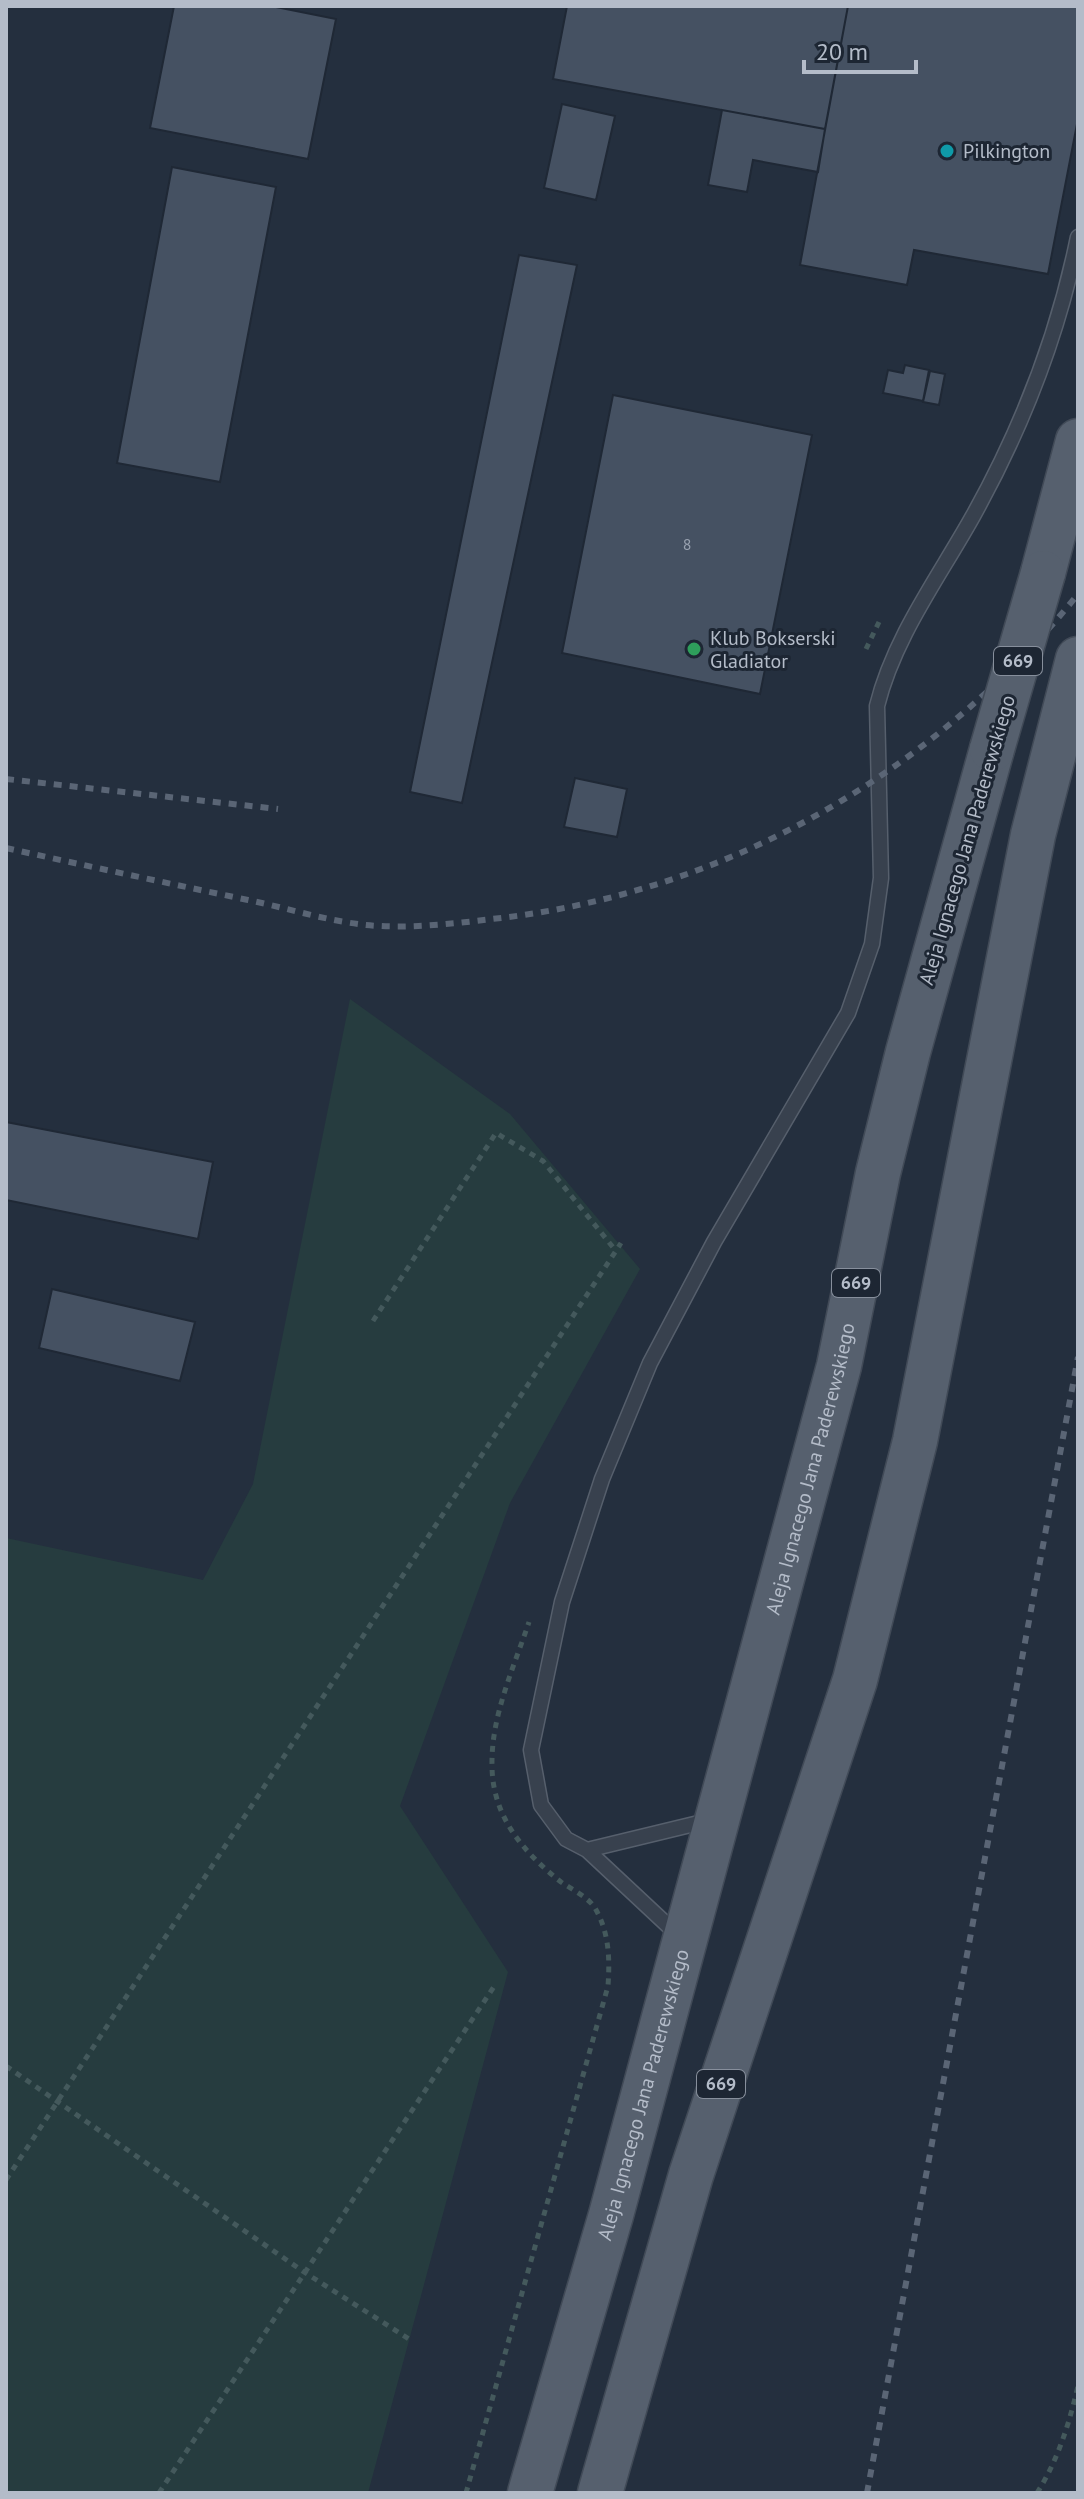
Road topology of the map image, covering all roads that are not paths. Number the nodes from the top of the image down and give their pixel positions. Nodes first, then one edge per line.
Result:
1 (1078, 237) edge
2 (1078, 441) edge
3 (1073, 677) edge
4 (719, 1818) junction
5 (587, 1850) junction
6 (685, 1940) junction
7 (530, 2493) edge
8 (600, 2493) edge

1 - 5 lane
2 - 4 main road, Aleja Ignacego Jana Paderewskiego / 669, bridge
3 - 8 main road, 669
4 - 5 lane
4 - 6 main road, Aleja Ignacego Jana Paderewskiego / 669
5 - 6 lane
6 - 7 main road, Aleja Ignacego Jana Paderewskiego / 669

